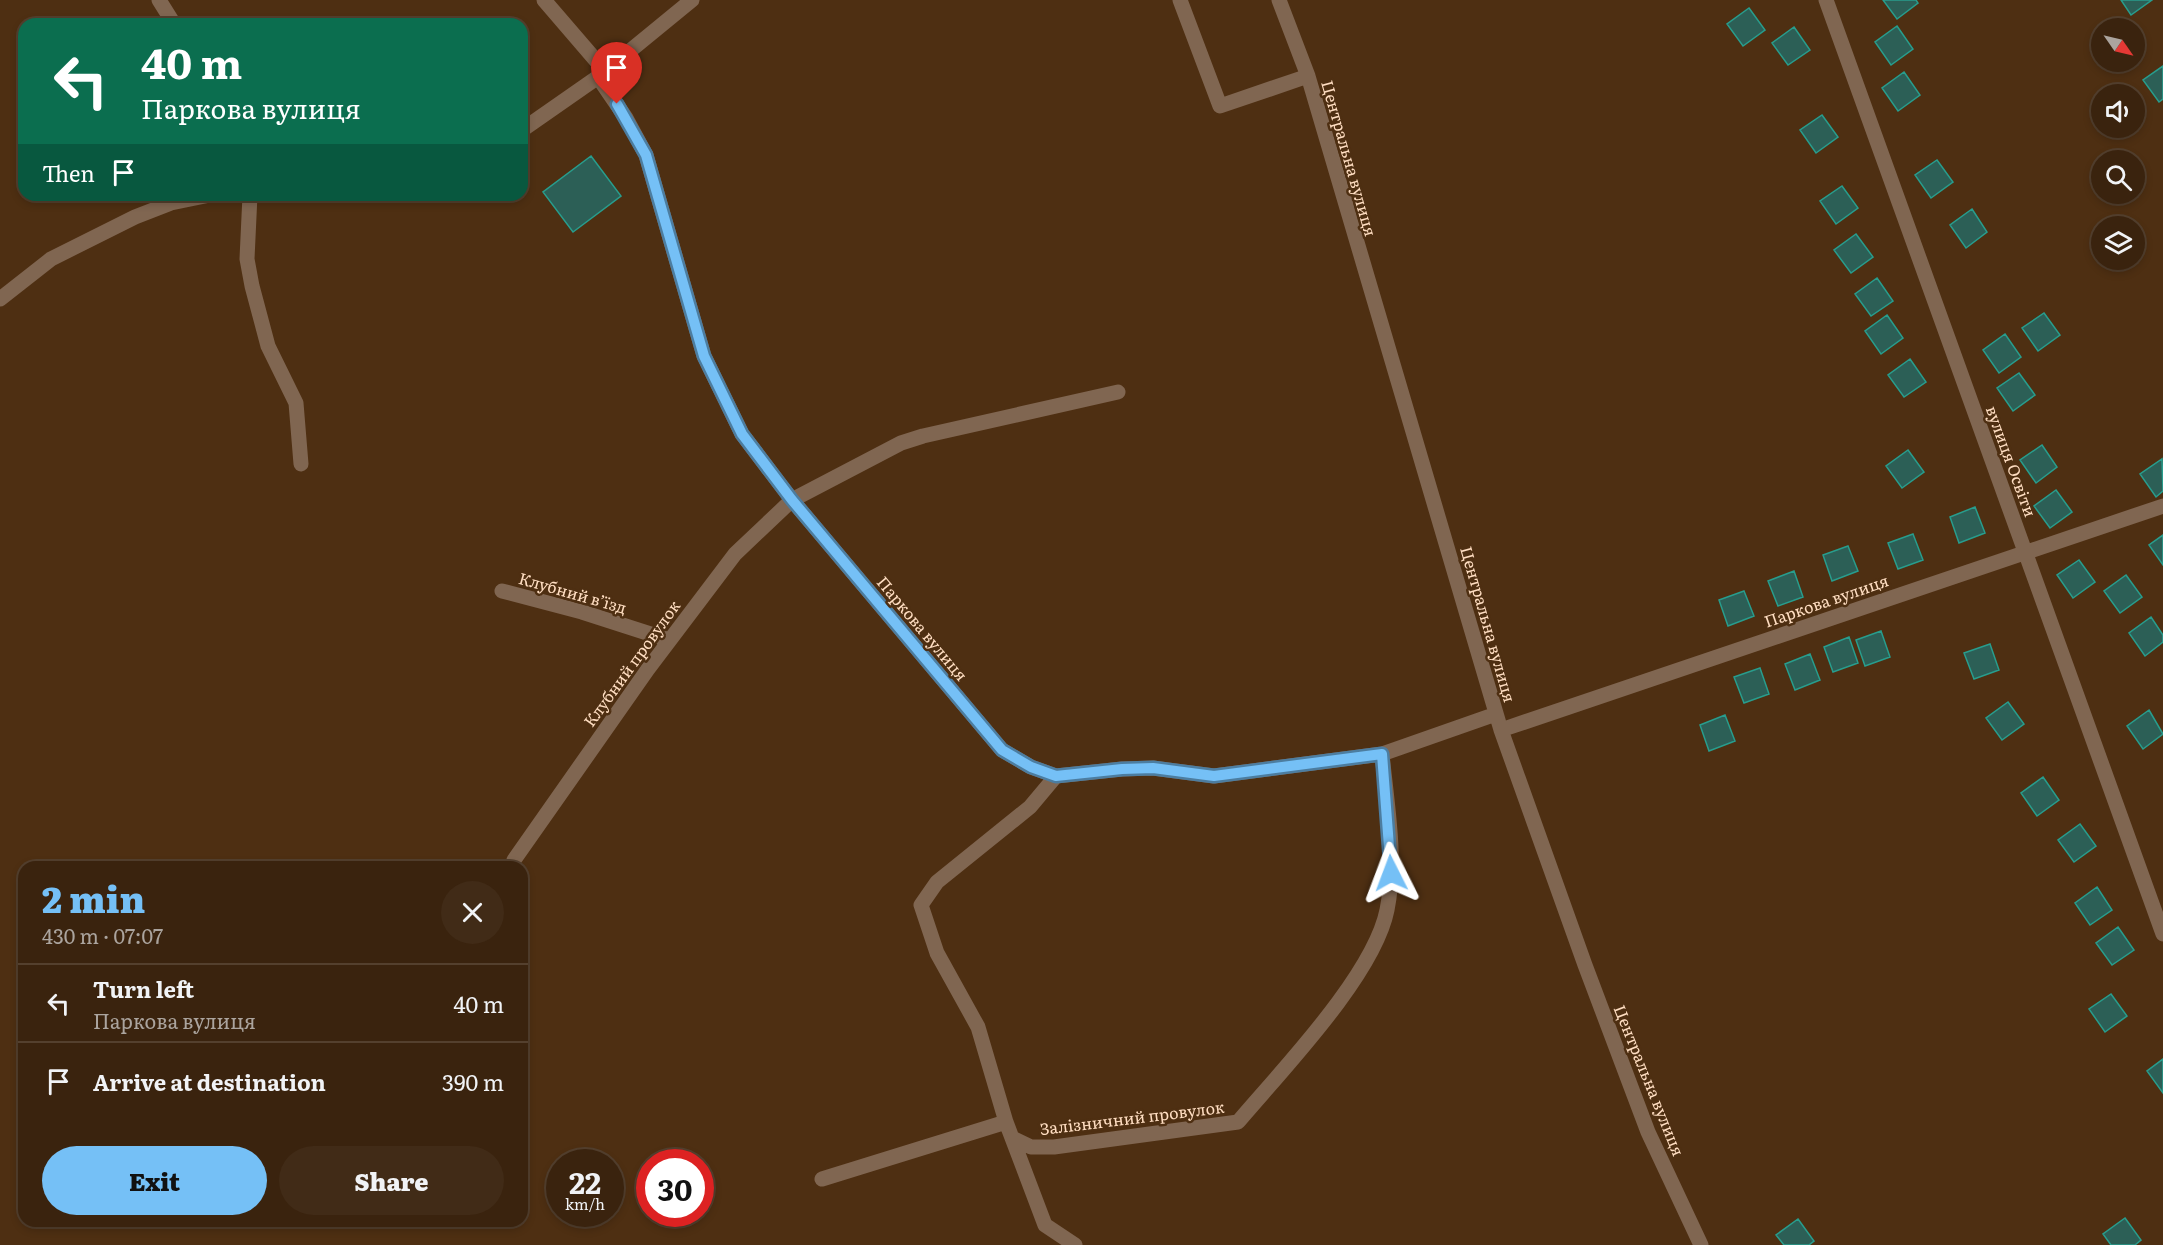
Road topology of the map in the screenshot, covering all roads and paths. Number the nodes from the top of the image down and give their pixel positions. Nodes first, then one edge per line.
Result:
1 (159, 0) edge
2 (544, 0) edge
3 (692, 0) edge
4 (1180, 0) edge
5 (1279, 0) edge
6 (1826, 0) edge
7 (170, 18) edge
8 (601, 74) junction
9 (1308, 76) junction
10 (528, 126) edge
11 (181, 201) edge
12 (250, 201) edge
13 (0, 299) edge
14 (1118, 392) dead end
15 (301, 464) dead end
16 (792, 500) junction
17 (2163, 506) edge
18 (2026, 551) junction
19 (502, 591) dead end
20 (669, 640) junction
21 (1496, 714) junction
22 (1501, 730) junction
23 (1382, 754) junction
24 (1056, 776) junction
25 (514, 860) dead end
26 (2163, 934) edge
27 (1006, 1122) junction
28 (1012, 1138) junction
29 (822, 1179) dead end
30 (1075, 1245) edge
31 (1701, 1245) edge

1 - 7 street
2 - 8 street, Паркова вулиця
3 - 8 street
4 - 9 street
5 - 9 street, Центральна вулиця
6 - 18 street, вулиця Освіти
8 - 10 street
8 - 16 street, Паркова вулиця
9 - 21 street, Центральна вулиця
11 - 13 street
12 - 15 street
14 - 16 street, Клубний провулок
16 - 20 street, Клубний провулок
16 - 24 street, Паркова вулиця
17 - 18 street, Паркова вулиця
18 - 22 street, Паркова вулиця
18 - 26 street, вулиця Освіти
19 - 20 street, Клубний в’їзд
20 - 25 street, Клубний провулок
21 - 22 street, Центральна вулиця
21 - 23 street, Паркова вулиця
22 - 31 street, Центральна вулиця
23 - 24 street, Паркова вулиця
23 - 28 street, Залізничний провулок
24 - 27 street
27 - 28 street
27 - 29 street
28 - 30 street

